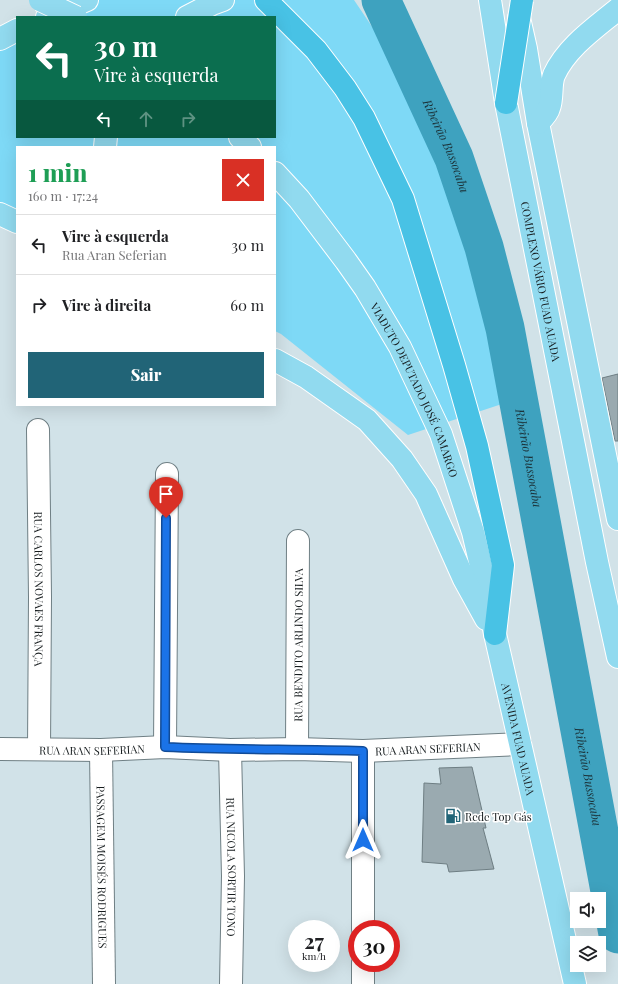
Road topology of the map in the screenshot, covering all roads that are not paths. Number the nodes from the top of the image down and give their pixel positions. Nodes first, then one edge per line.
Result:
1 (40, 0) edge
2 (87, 0) edge
3 (223, 0) edge
4 (266, 0) edge
5 (490, 0) edge
6 (514, 0) edge
7 (522, 0) edge
8 (618, 9) edge
9 (49, 16) edge
10 (74, 16) edge
11 (189, 16) edge
12 (16, 31) edge
13 (0, 39) edge
14 (506, 103) junction
15 (538, 123) junction
16 (241, 138) edge
17 (249, 146) edge
18 (276, 175) edge
19 (0, 214) edge
20 (16, 222) edge
21 (276, 361) edge
22 (38, 430) dead end
23 (167, 474) dead end
24 (618, 519) edge
25 (298, 541) dead end
26 (495, 634) junction
27 (618, 657) edge
28 (520, 744) junction
29 (165, 747) junction
30 (0, 749) edge
31 (39, 749) junction
32 (297, 749) junction
33 (101, 750) junction
34 (230, 750) junction
35 (363, 751) junction
36 (363, 920) edge
37 (363, 972) edge
38 (104, 984) edge
39 (231, 984) edge
40 (363, 984) edge
41 (575, 984) edge

1 - 10 main road, bridge
2 - 9 main road
3 - 11 main road
4 - 26 highway
5 - 14 main road, COMPLEXO VÁRIO FUAD AUADA
6 - 15 main road
7 - 14 highway, bridge
8 - 15 main road
12 - 13 main road
14 - 27 main road, COMPLEXO VÁRIO FUAD AUADA
15 - 24 main road
16 - 17 main road
18 - 26 main road, VIADUTO DEPUTADO JOSÉ CAMARGO
19 - 20 main road
21 - 26 main road
22 - 31 street, RUA CARLOS NOVAES FRANÇA
23 - 29 street
25 - 32 street, RUA BENDITO ARLINDO SILVA
26 - 28 main road, AVENIDA FUAD AUADA
28 - 35 street, RUA ARAN SEFERIAN
28 - 41 main road, AVENIDA FUAD AUADA
29 - 33 street, RUA ARAN SEFERIAN
29 - 34 street, RUA ARAN SEFERIAN
30 - 31 street, RUA ARAN SEFERIAN
31 - 33 street, RUA ARAN SEFERIAN
32 - 34 street, RUA ARAN SEFERIAN
32 - 35 street, RUA ARAN SEFERIAN
33 - 38 street, PASSAGEM MOISÉS RODRIGUES
34 - 39 street, RUA NICOLA SORTIR TONO
35 - 36 street
37 - 40 street

